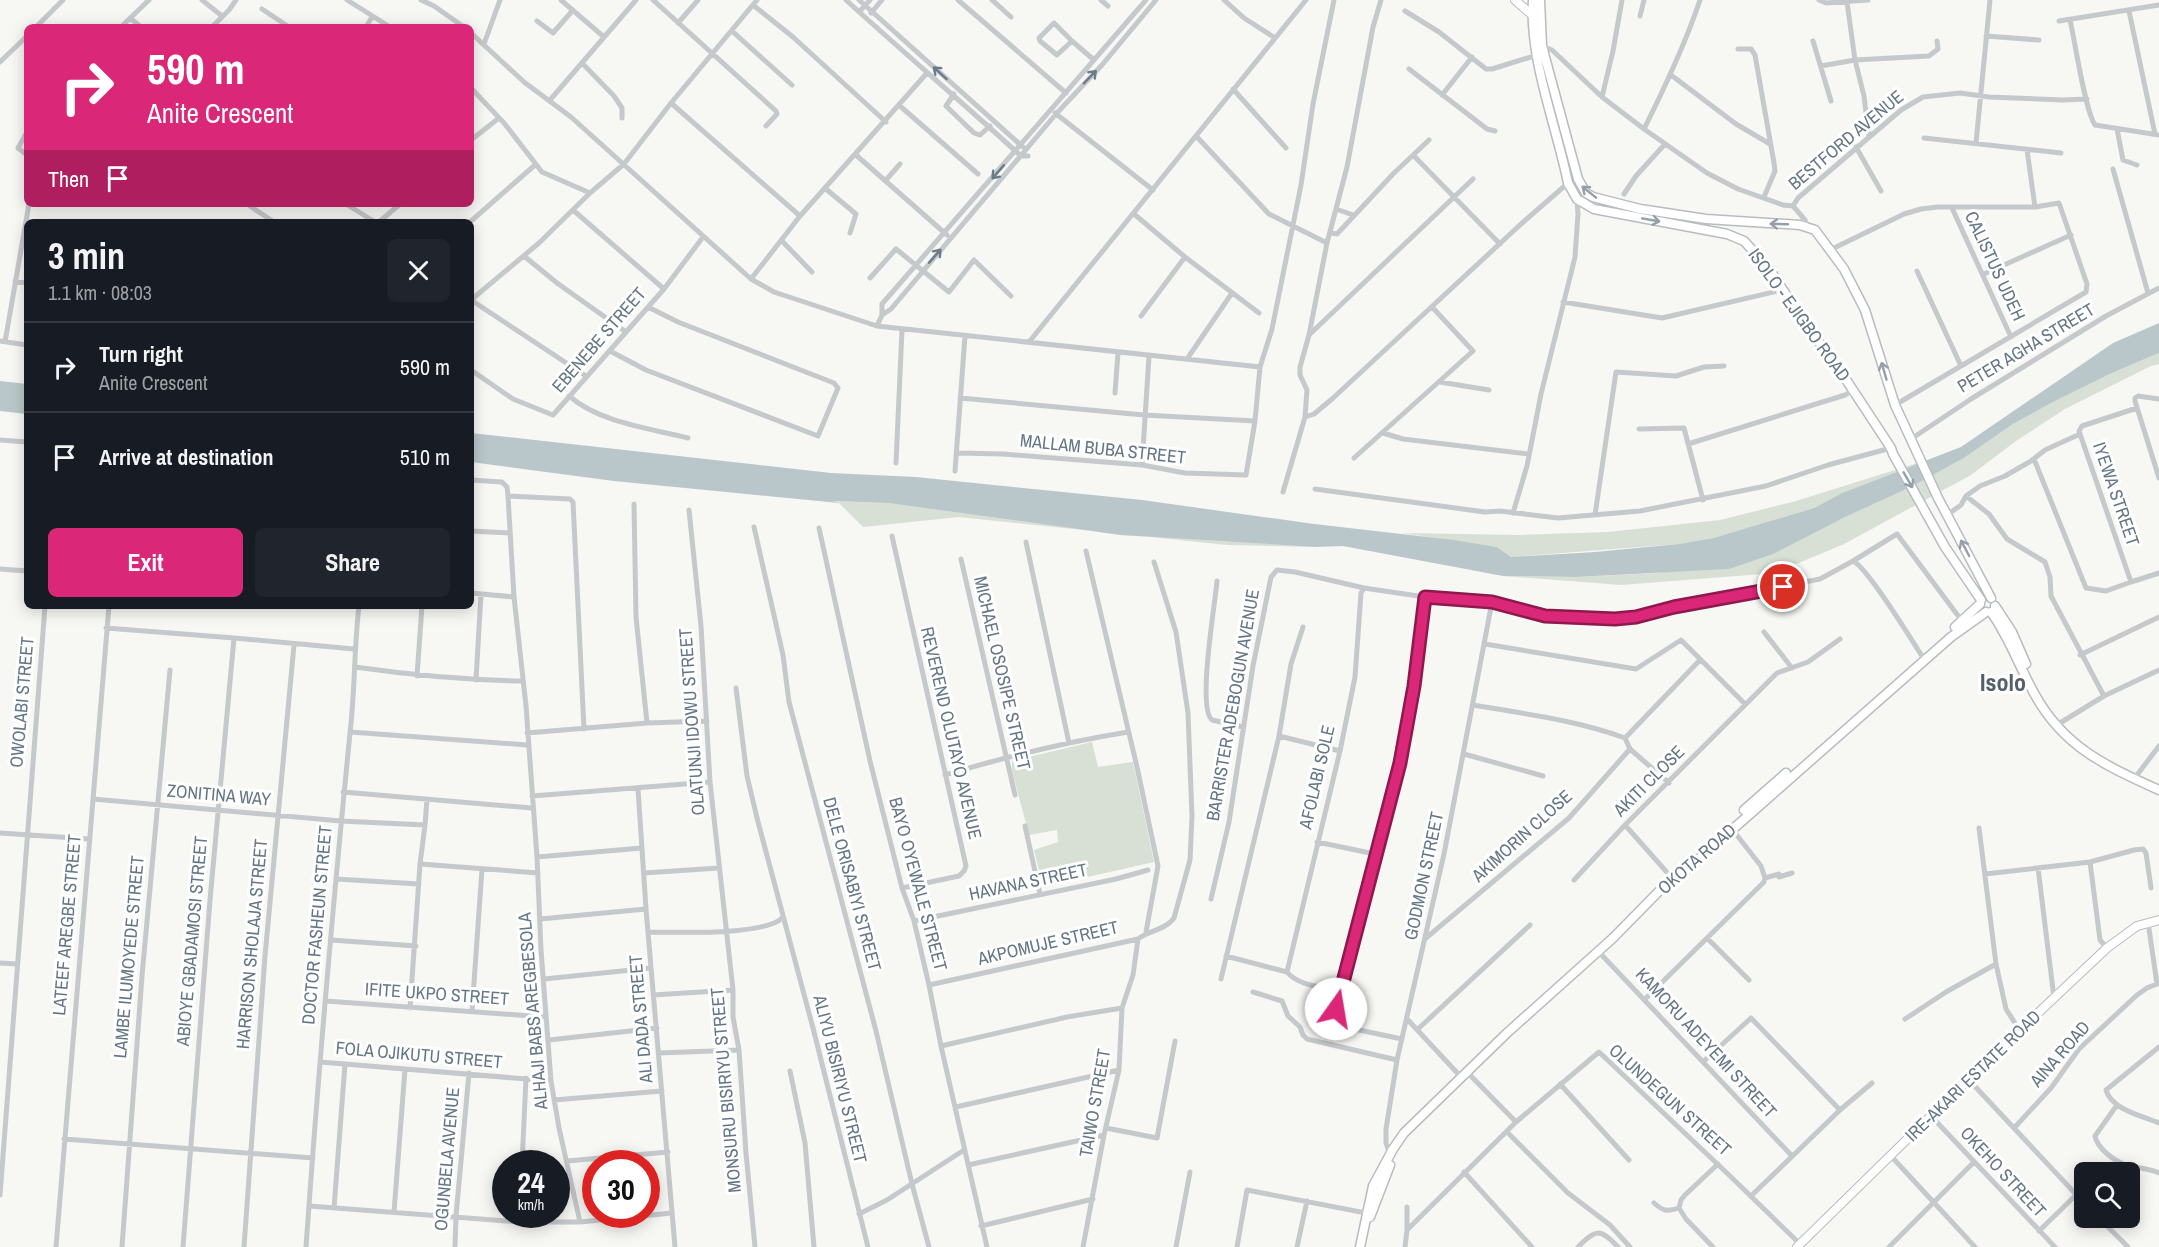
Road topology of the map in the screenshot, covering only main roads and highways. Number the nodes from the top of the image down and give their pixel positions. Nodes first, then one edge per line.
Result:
1 (1533, 0) edge
2 (1540, 0) edge
3 (1730, 221) junction
4 (1726, 234) junction
5 (1981, 602) junction
6 (1991, 607) junction
7 (2159, 788) edge
8 (1672, 878) junction
9 (1419, 1119) junction
10 (1362, 1247) edge

1 -> 4 main road, ISOLO - EJIGBO ROAD
3 -> 2 main road, ISOLO - EJIGBO ROAD
3 - 4 main road
6 -> 3 main road, ISOLO - EJIGBO ROAD
4 -> 5 main road, ISOLO - EJIGBO ROAD
5 - 6 main road
5 - 8 main road
6 - 7 main road
6 - 7 main road
6 - 8 main road, OKOTA ROAD
8 - 9 main road, OKOTA ROAD
9 - 10 main road, OKOTA ROAD
9 - 10 main road, OKOTA ROAD

